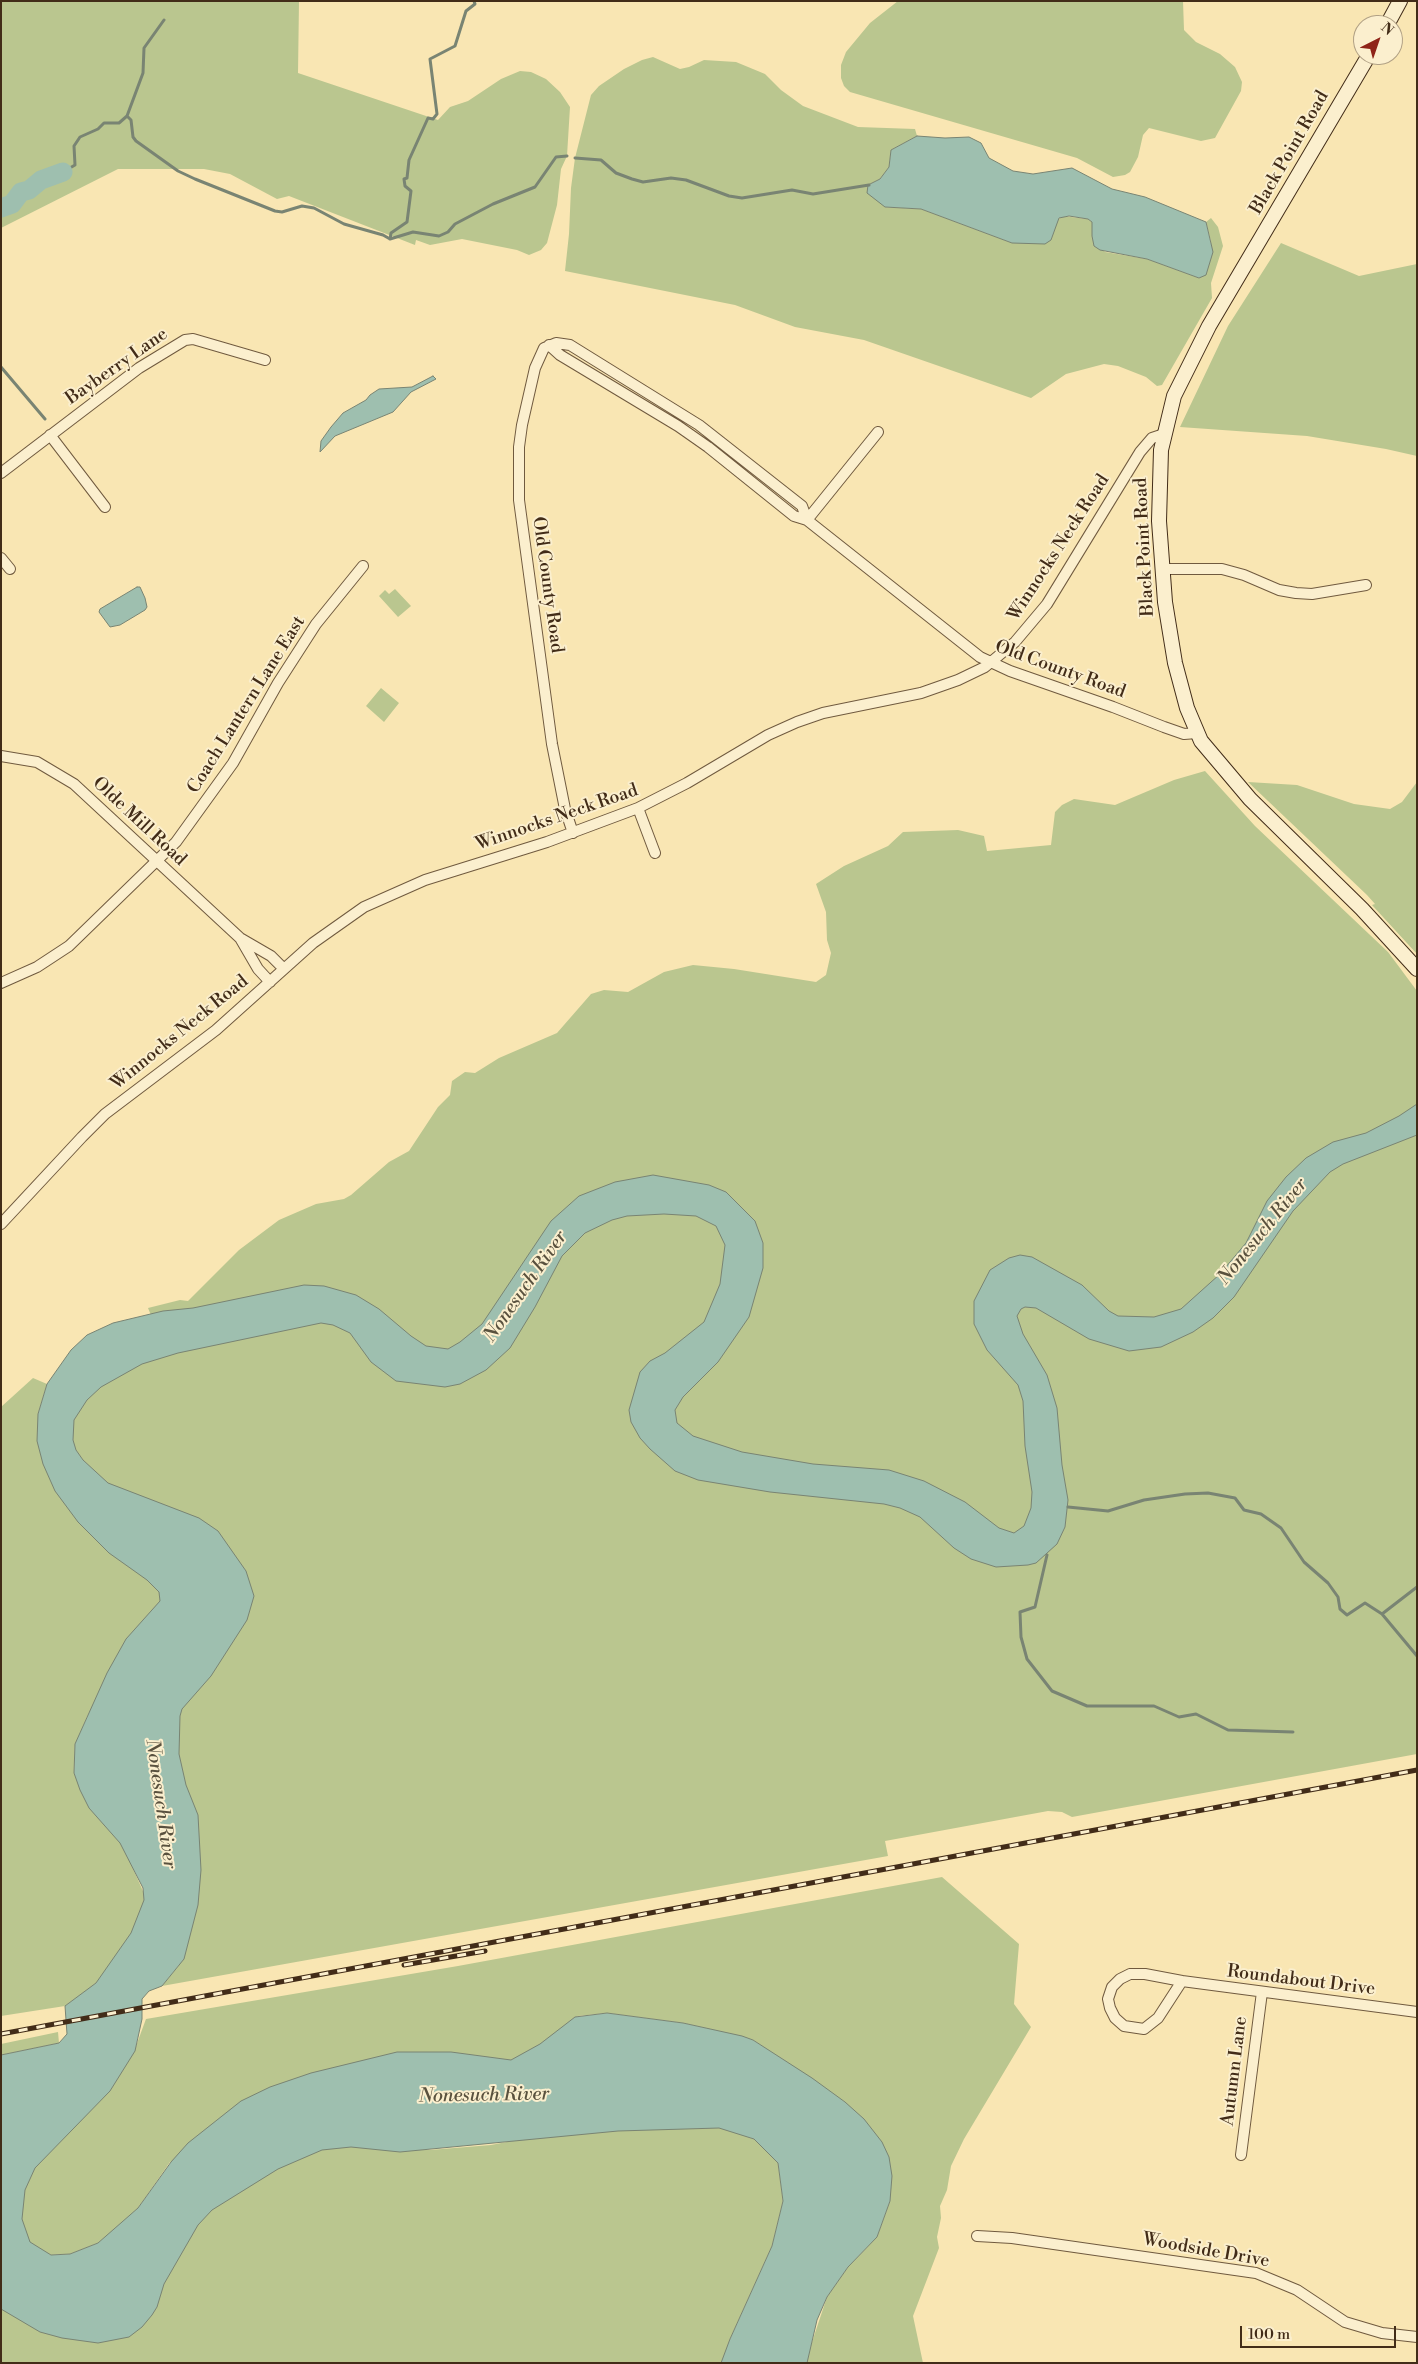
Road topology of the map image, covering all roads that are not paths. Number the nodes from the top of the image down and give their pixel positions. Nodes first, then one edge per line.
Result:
1 (1400, 1) edge
2 (1392, 15) edge
3 (1362, 65) edge
4 (265, 360) dead end
5 (878, 432) dead end
6 (1164, 434) junction
7 (50, 435) junction
8 (1, 473) edge
9 (105, 507) dead end
10 (807, 520) junction
11 (1, 558) edge
12 (364, 566) dead end
13 (10, 569) dead end
14 (1162, 570) junction
15 (1366, 585) dead end
16 (991, 663) junction
17 (1197, 733) junction
18 (1, 756) edge
19 (638, 808) junction
20 (573, 833) junction
21 (655, 853) dead end
22 (158, 861) junction
23 (240, 938) junction
24 (284, 969) junction
25 (1417, 969) edge
26 (270, 982) junction
27 (1, 983) edge
28 (1, 1224) edge
29 (1182, 1981) junction
30 (1262, 1992) junction
31 (1417, 2012) edge
32 (1241, 2155) dead end
33 (977, 2236) dead end
34 (1417, 2337) edge

1 - 2 main road
3 - 6 main road, Black Point Road
4 - 7 street, Bayberry Lane
5 - 10 street
6 - 14 main road, Black Point Road
6 - 16 street, Winnocks Neck Road
7 - 8 street, Bayberry Lane
7 - 9 street
10 - 16 street, Old County Road
10 - 20 street, Old County Road
11 - 13 street
12 - 22 street, Coach Lantern Lane East
14 - 15 street
14 - 17 main road, Black Point Road
16 - 17 street, Old County Road
16 - 19 street, Winnocks Neck Road
17 - 25 main road, Black Point Road
18 - 22 street, Olde Mill Road
19 - 20 street, Winnocks Neck Road
19 - 21 street
20 - 24 street, Winnocks Neck Road
22 - 23 street, Olde Mill Road
22 - 27 street, Coach Lantern Lane East
23 - 24 street, Olde Mill Road
23 - 26 street, Olde Mill Road
24 - 26 street, Winnocks Neck Road
26 - 28 street, Winnocks Neck Road
29 - 29 street, Roundabout Drive
29 - 30 street, Roundabout Drive
30 - 31 street, Roundabout Drive
30 - 32 street, Autumn Lane
33 - 34 street, Woodside Drive

